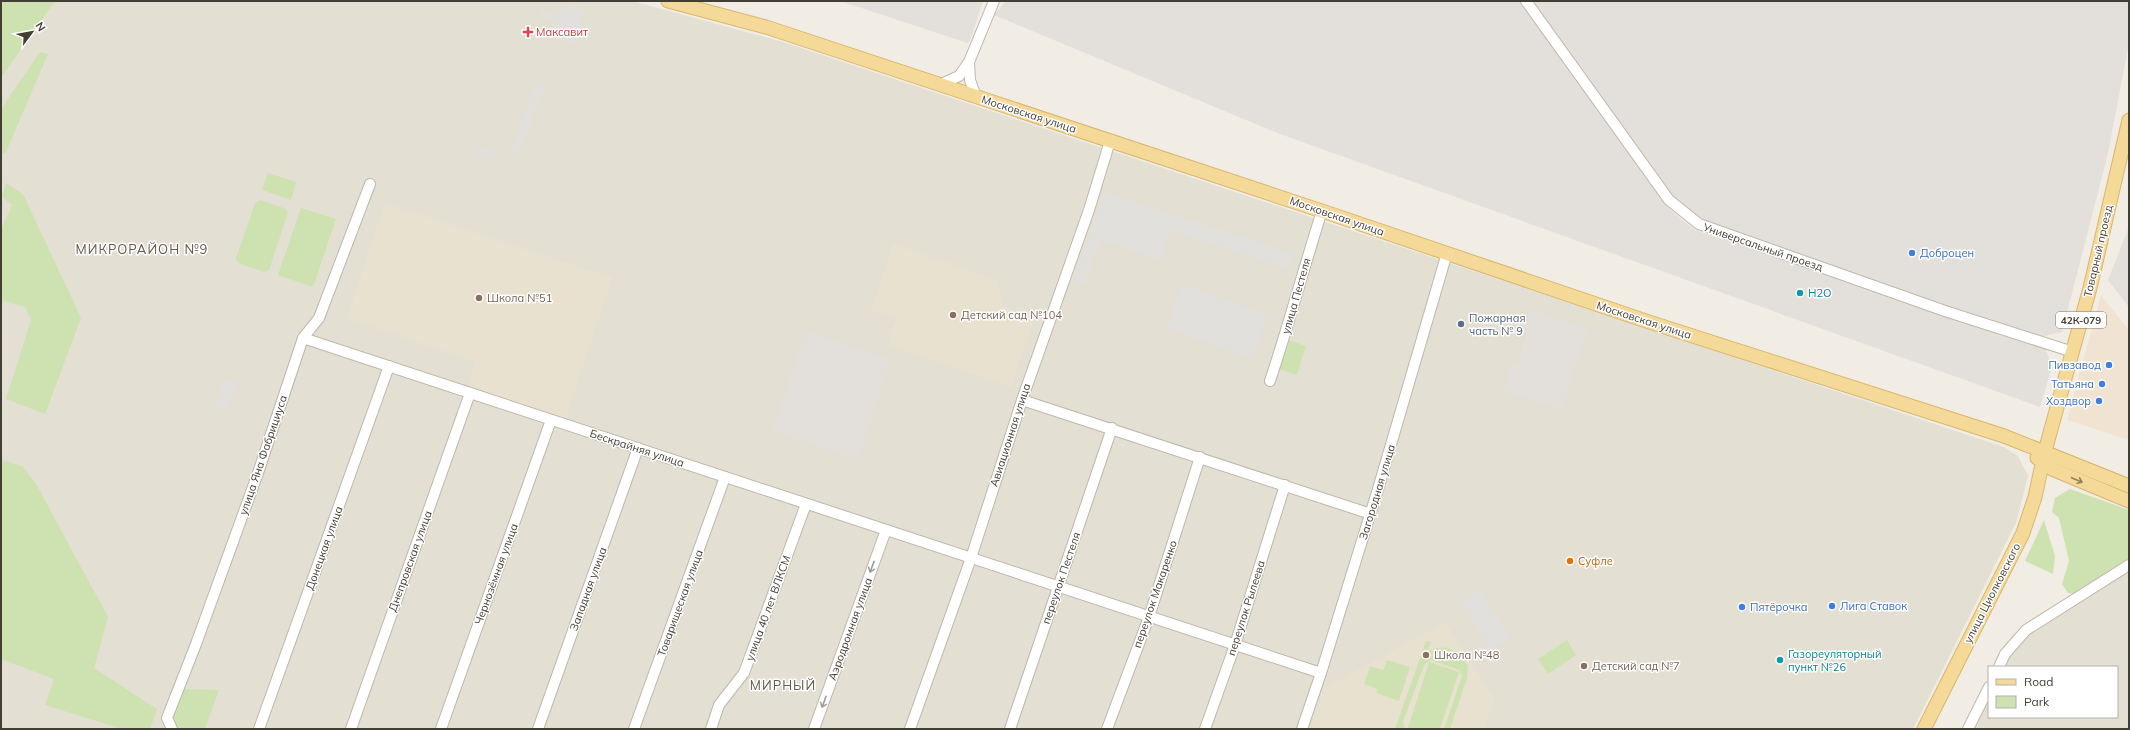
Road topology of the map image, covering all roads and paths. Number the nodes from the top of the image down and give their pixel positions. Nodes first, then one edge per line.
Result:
1 (668, 1) edge
2 (994, 1) edge
3 (1526, 1) edge
4 (969, 62) junction
5 (939, 85) junction
6 (976, 97) junction
7 (2129, 120) edge
8 (1110, 141) junction
9 (370, 184) dead end
10 (1322, 210) junction
11 (1447, 253) junction
12 (303, 338) junction
13 (2073, 352) junction
14 (388, 366) junction
15 (1270, 381) dead end
16 (470, 393) junction
17 (1022, 400) junction
18 (552, 420) junction
19 (1112, 428) junction
20 (638, 448) junction
21 (1200, 457) junction
22 (2043, 457) junction
23 (725, 477) junction
24 (1285, 485) junction
25 (2129, 486) edge
26 (2129, 502) edge
27 (806, 504) junction
28 (1371, 514) junction
29 (886, 530) junction
30 (971, 558) junction
31 (2129, 565) edge
32 (1058, 587) junction
33 (1149, 616) junction
34 (1235, 645) junction
35 (1999, 666) edge
36 (1321, 673) junction
37 (1988, 689) edge
38 (172, 729) edge
39 (259, 729) edge
40 (351, 729) edge
41 (441, 729) edge
42 (538, 729) edge
43 (634, 729) edge
44 (711, 729) edge
45 (814, 729) edge
46 (910, 729) edge
47 (1010, 729) edge
48 (1107, 729) edge
49 (1205, 729) edge
50 (1302, 729) edge
51 (1924, 729) edge
52 (1968, 729) edge

1 - 5 main road, Московская улица
2 - 4 street
3 - 13 street, Универсальный проезд
4 - 5 street
4 - 6 street
5 - 6 main road, Московская улица
6 - 8 main road, Московская улица
7 - 13 main road, Товарный проезд / 42К-079
8 - 10 main road, Московская улица
8 - 17 street, Авиационная улица
9 - 12 street, улица Яна Фабрициуса
10 - 11 main road, Московская улица
10 - 15 street, улица Пестеля
11 - 22 main road, Московская улица
11 - 28 street, Загородная улица
12 - 14 street, Бескрайняя улица
12 - 38 street, улица Яна Фабрициуса
13 - 22 main road, Товарный проезд / 42К-079
14 - 16 street, Бескрайняя улица
14 - 39 street, Донецкая улица
16 - 18 street, Бескрайняя улица
16 - 40 street, Днепровская улица
17 - 19 street
17 - 30 street, Авиационная улица
18 - 20 street, Бескрайняя улица
18 - 41 street, Чернозёмная улица
19 - 21 street
19 - 32 street, переулок Пестеля
20 - 23 street, Бескрайняя улица
20 - 42 street, Западная улица
21 - 24 street
21 - 33 street, переулок Макаренко
22 - 25 main road
22 -> 26 main road
22 - 51 main road, улица Циолковского
23 - 27 street, Бескрайняя улица
23 - 43 street, Товарищеская улица
24 - 28 street
24 - 34 street, переулок Рылеева
27 - 29 street, Бескрайняя улица
27 - 44 street, улица 40 лет ВЛКСМ
28 - 36 street, Загородная улица
29 - 30 street, Бескрайняя улица
29 -> 45 street, Аэродромная улица
30 - 32 street, Бескрайняя улица
30 - 46 street, Авиационная улица
31 - 35 street
32 - 33 street, Бескрайняя улица
32 - 47 street, переулок Пестеля
33 - 34 street, Бескрайняя улица
33 - 48 street, переулок Макаренко
34 - 36 street, Бескрайняя улица
34 - 49 street, переулок Рылеева
36 - 50 street, Загородная улица
37 - 52 street

